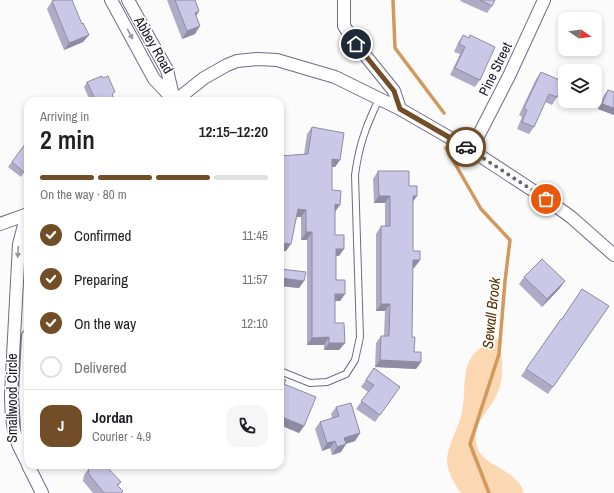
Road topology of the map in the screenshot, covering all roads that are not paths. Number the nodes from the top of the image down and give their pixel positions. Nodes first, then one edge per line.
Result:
1 (111, 0) edge
2 (128, 0) edge
3 (344, 0) edge
4 (544, 0) edge
5 (151, 41) junction
6 (138, 49) junction
7 (171, 97) edge
8 (174, 97) edge
9 (180, 97) edge
10 (379, 99) junction
11 (400, 109) junction
12 (471, 150) junction
13 (24, 216) edge
14 (0, 224) edge
15 (24, 228) edge
16 (614, 255) edge
17 (284, 373) edge
18 (11, 394) junction
19 (24, 394) edge
20 (24, 457) edge
21 (30, 469) edge
22 (42, 493) edge

1 -> 6 street, Abbey Road
2 - 5 street, Abbey Road
3 - 11 street
4 - 12 street, Pine Street
5 - 6 lane
5 - 8 street, Abbey Road
6 - 7 street, Abbey Road
9 - 10 street
10 - 11 street
10 - 17 lane
11 - 12 street
12 - 16 street
13 - 14 street
15 -> 18 street, Smallwood Circle
18 - 19 lane
18 - 20 street, Smallwood Circle
21 - 22 street, Smallwood Circle

